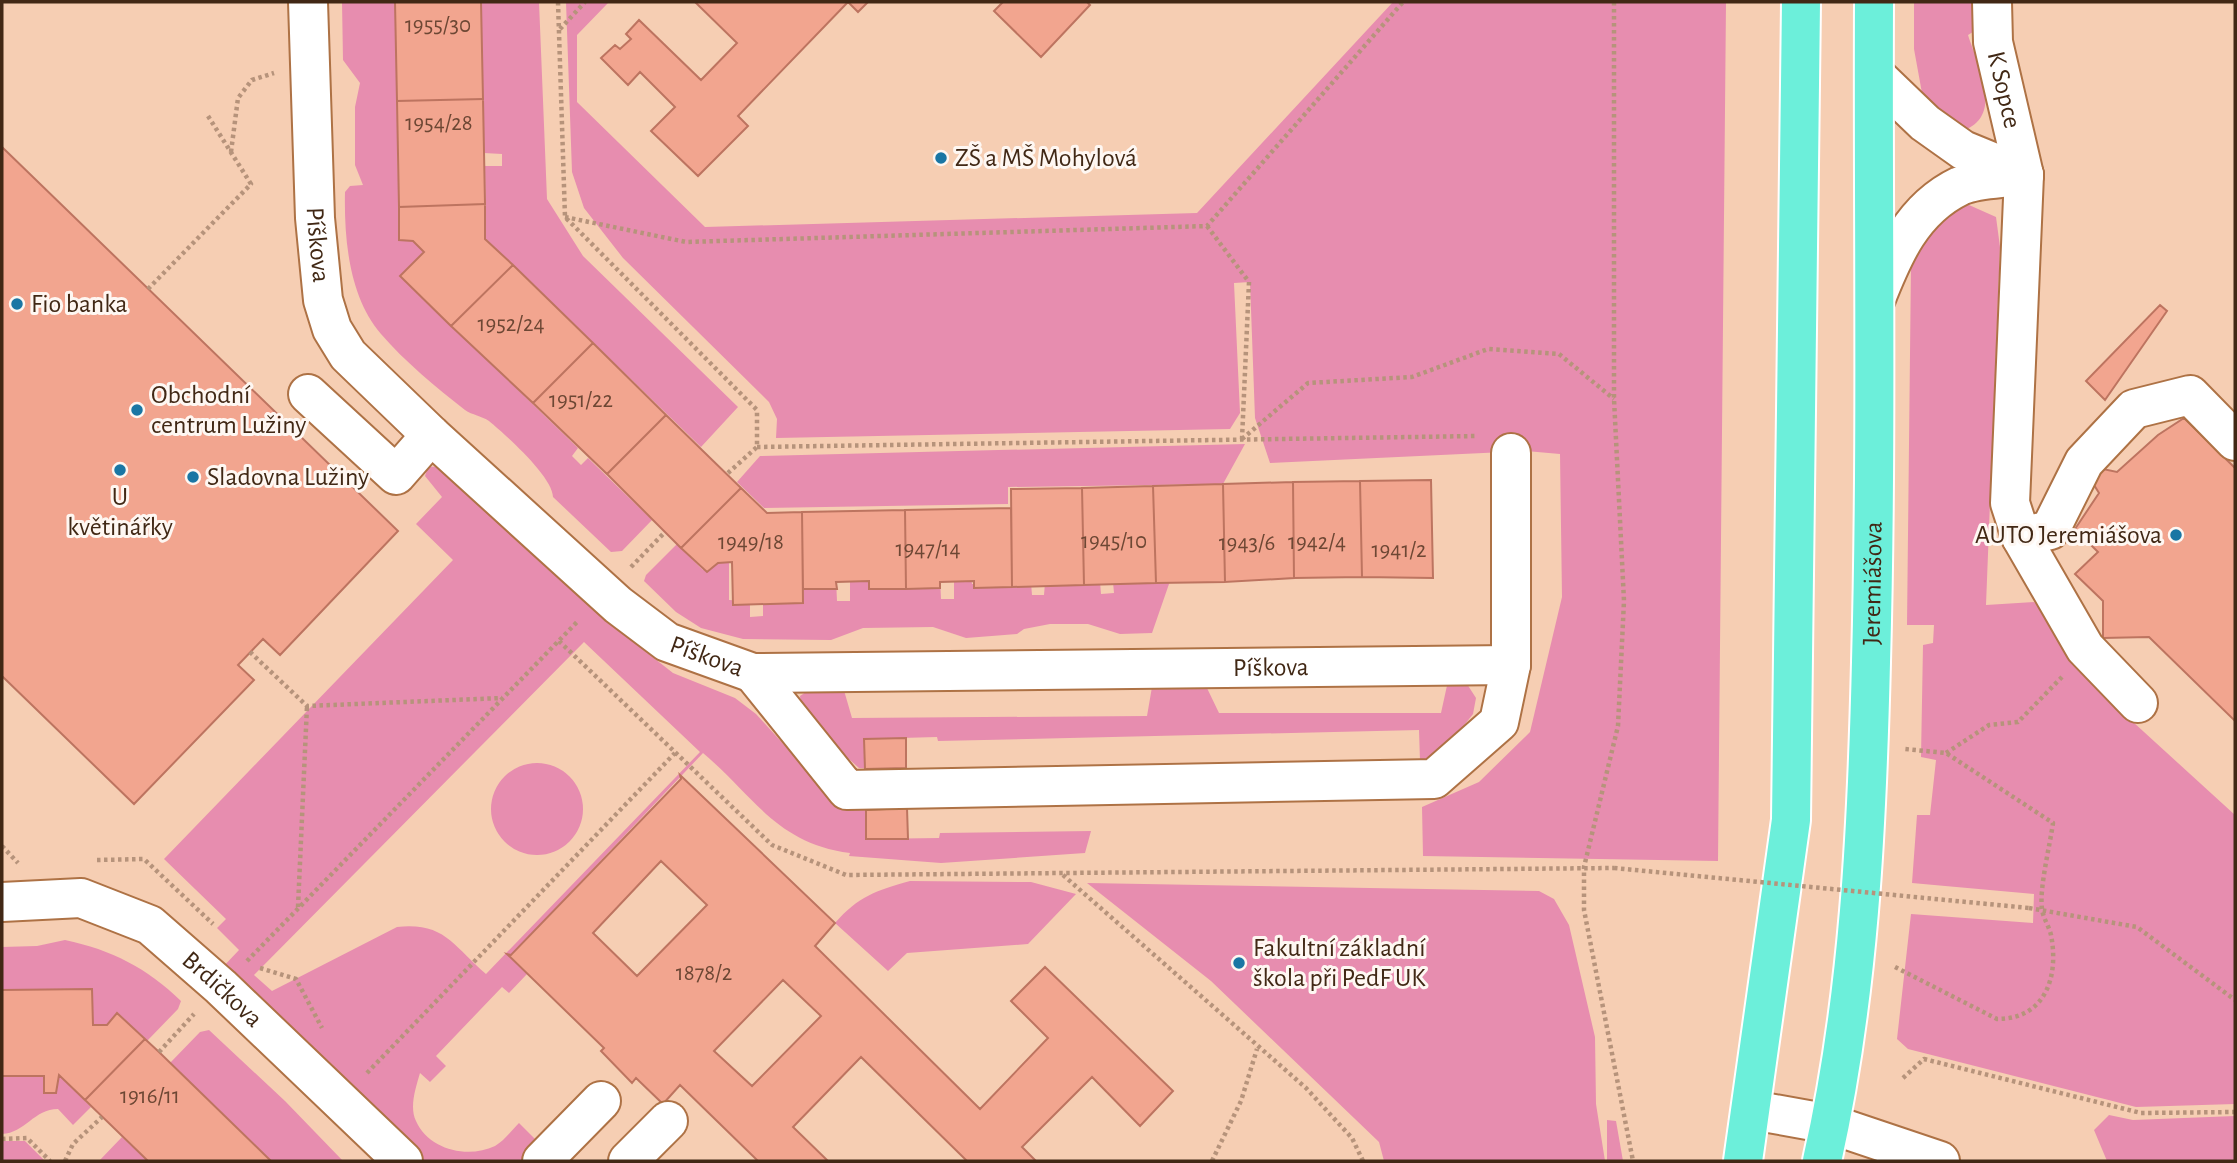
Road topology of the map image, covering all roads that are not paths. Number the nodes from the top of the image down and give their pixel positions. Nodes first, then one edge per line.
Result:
1 (1801, 2) edge
2 (1874, 2) edge
3 (1992, 2) edge
4 (299, 10) edge
5 (1874, 74) junction
6 (2024, 176) junction
7 (1875, 301) junction
8 (308, 394) dead end
9 (431, 435) junction
10 (2235, 441) edge
11 (1511, 453) road end
12 (2021, 537) junction
13 (1511, 665) junction
14 (753, 673) junction
15 (2138, 703) dead end
16 (2, 902) edge
17 (601, 1101) dead end
18 (1752, 1110) junction
19 (668, 1121) dead end
20 (1830, 1124) junction
21 (403, 1161) edge
22 (542, 1161) edge
23 (628, 1161) edge
24 (1743, 1161) edge
25 (1822, 1161) edge
26 (1940, 1161) edge

1 - 18 main road
2 - 5 main road, Jeremiášova
3 - 6 street, K Sopce
4 - 9 street, Píškova
5 - 6 street
5 - 7 main road, Jeremiášova
6 - 7 street
6 - 12 street, K Sopce
7 - 20 main road, Jeremiášova
8 - 9 street
9 - 14 street, Píškova
10 - 12 street
11 - 13 street
12 - 15 street, K Sopce
13 - 14 street, Píškova
13 - 14 street
16 - 21 street, Brdičkova
17 - 22 street
18 - 20 street
18 - 24 main road
19 - 23 street
20 - 25 main road, Jeremiášova
20 - 26 street

